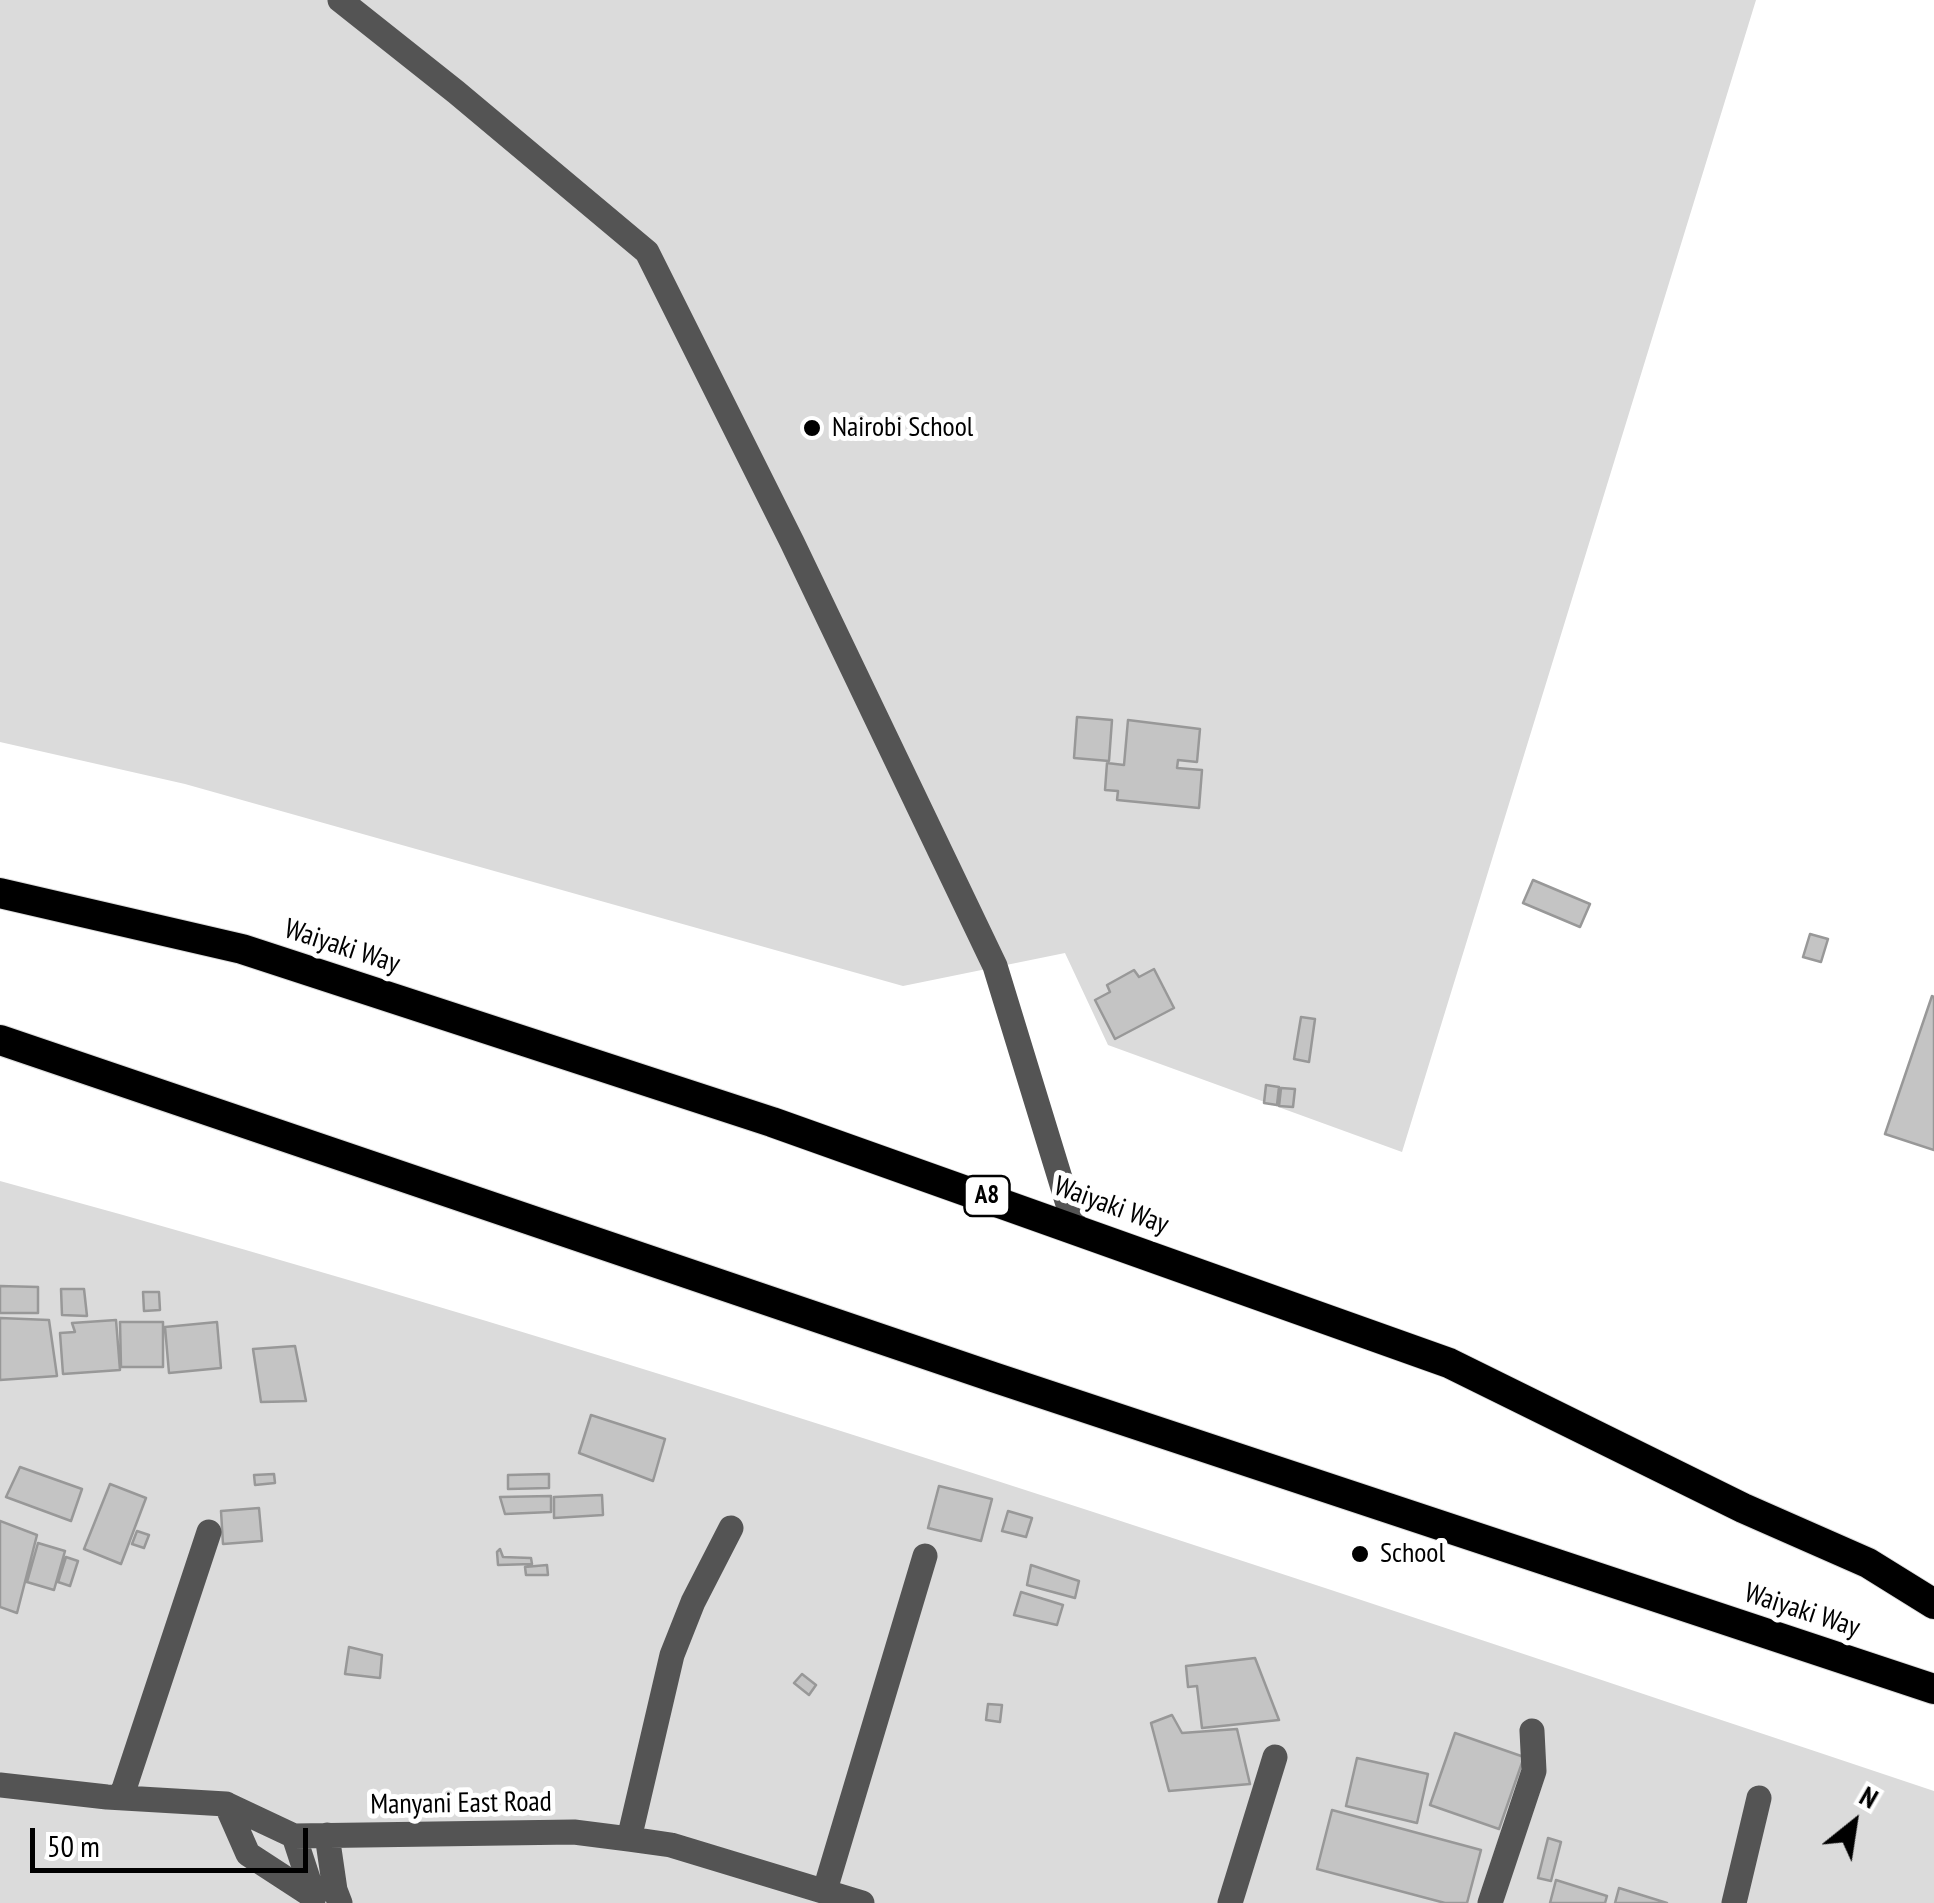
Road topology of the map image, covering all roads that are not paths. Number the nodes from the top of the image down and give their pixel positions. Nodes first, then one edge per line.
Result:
1 (340, 0) edge
2 (0, 893) edge
3 (0, 1040) edge
4 (1075, 1227) junction
5 (731, 1528) dead end
6 (209, 1532) dead end
7 (926, 1556) dead end
8 (1934, 1604) edge
9 (1934, 1690) edge
10 (1532, 1731) dead end
11 (1275, 1757) dead end
12 (0, 1785) edge
13 (122, 1798) junction
14 (1759, 1798) dead end
15 (226, 1804) junction
16 (327, 1835) junction
17 (294, 1836) junction
18 (628, 1839) junction
19 (825, 1890) junction
20 (318, 1900) edge
21 (340, 1903) edge
22 (862, 1903) edge
23 (1230, 1903) edge
24 (1490, 1903) edge
25 (1734, 1903) edge

1 - 4 street
2 - 4 highway, Waiyaki Way / A8
3 - 9 highway, Waiyaki Way
4 - 8 highway, Waiyaki Way / A8
5 - 18 street
6 - 13 street
7 - 19 street
10 - 24 street
11 - 23 street
12 - 13 street, Manyani East Road
13 - 15 street, Manyani East Road
14 - 25 street
15 - 17 street, Manyani East Road
15 - 20 street
16 - 17 street, Manyani East Road
16 - 18 street, Manyani East Road
16 - 21 street
17 - 20 street
18 - 19 street, Manyani East Road
19 - 22 street, Manyani East Road

